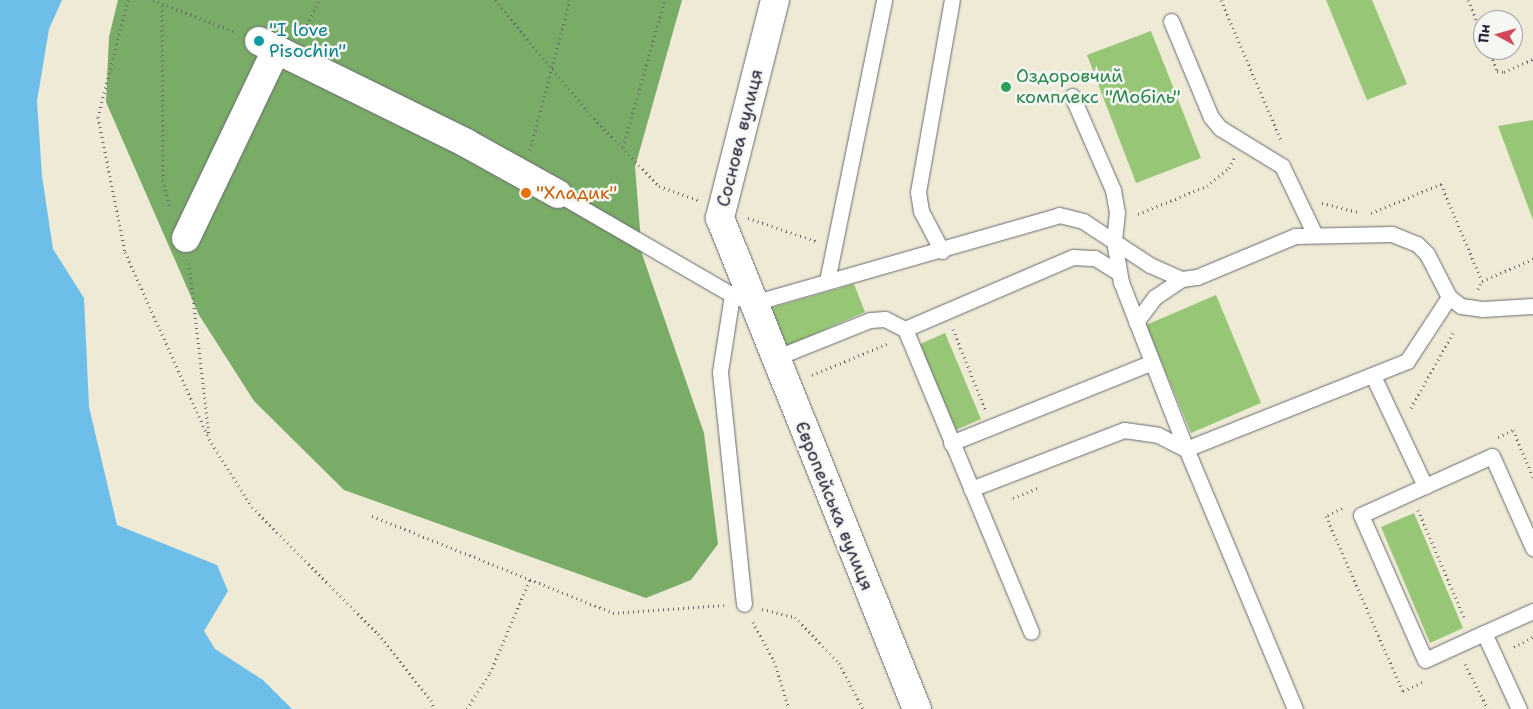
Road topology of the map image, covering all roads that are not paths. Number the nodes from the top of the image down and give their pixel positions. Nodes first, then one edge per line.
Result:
1 (775, 0) edge
2 (884, 0) edge
3 (952, 0) edge
4 (1171, 21) dead end
5 (1072, 96) dead end
6 (558, 194) joint
7 (1315, 235) junction
8 (186, 238) road end
9 (1114, 241) junction
10 (942, 250) junction
11 (1119, 273) junction
12 (1182, 279) junction
13 (827, 281) junction
14 (1450, 297) junction
15 (742, 299) junction
16 (1533, 306) edge
17 (1136, 322) junction
18 (907, 332) junction
19 (775, 358) junction
20 (1150, 363) junction
21 (1373, 376) junction
22 (951, 442) junction
23 (1186, 449) junction
24 (1425, 486) junction
25 (971, 489) junction
26 (1533, 548) edge
27 (744, 604) road end
28 (1533, 611) edge
29 (1031, 632) dead end
30 (1479, 636) junction
31 (917, 709) edge
32 (1295, 709) edge
33 (1519, 709) edge

1 - 15 street, Соснова вулиця
2 - 13 lane
3 - 10 lane
4 - 7 lane
5 - 9 lane
6 - 8 street
6 - 15 lane
7 - 12 lane
7 - 14 lane
9 - 10 lane
9 - 11 lane
9 - 12 lane
10 - 13 lane
11 - 17 lane
11 - 18 lane
12 - 17 lane
13 - 15 lane
14 - 16 lane
14 - 21 lane
15 - 19 street, Європейська вулиця
15 - 27 lane
17 - 20 lane
18 - 19 lane
18 - 22 lane
19 - 31 street, Європейська вулиця
20 - 22 lane
20 - 23 lane
21 - 23 lane
21 - 24 lane
22 - 25 lane
23 - 25 lane
23 - 32 lane
24 - 26 lane
24 - 30 lane
25 - 29 lane
28 - 30 lane
30 - 33 lane

